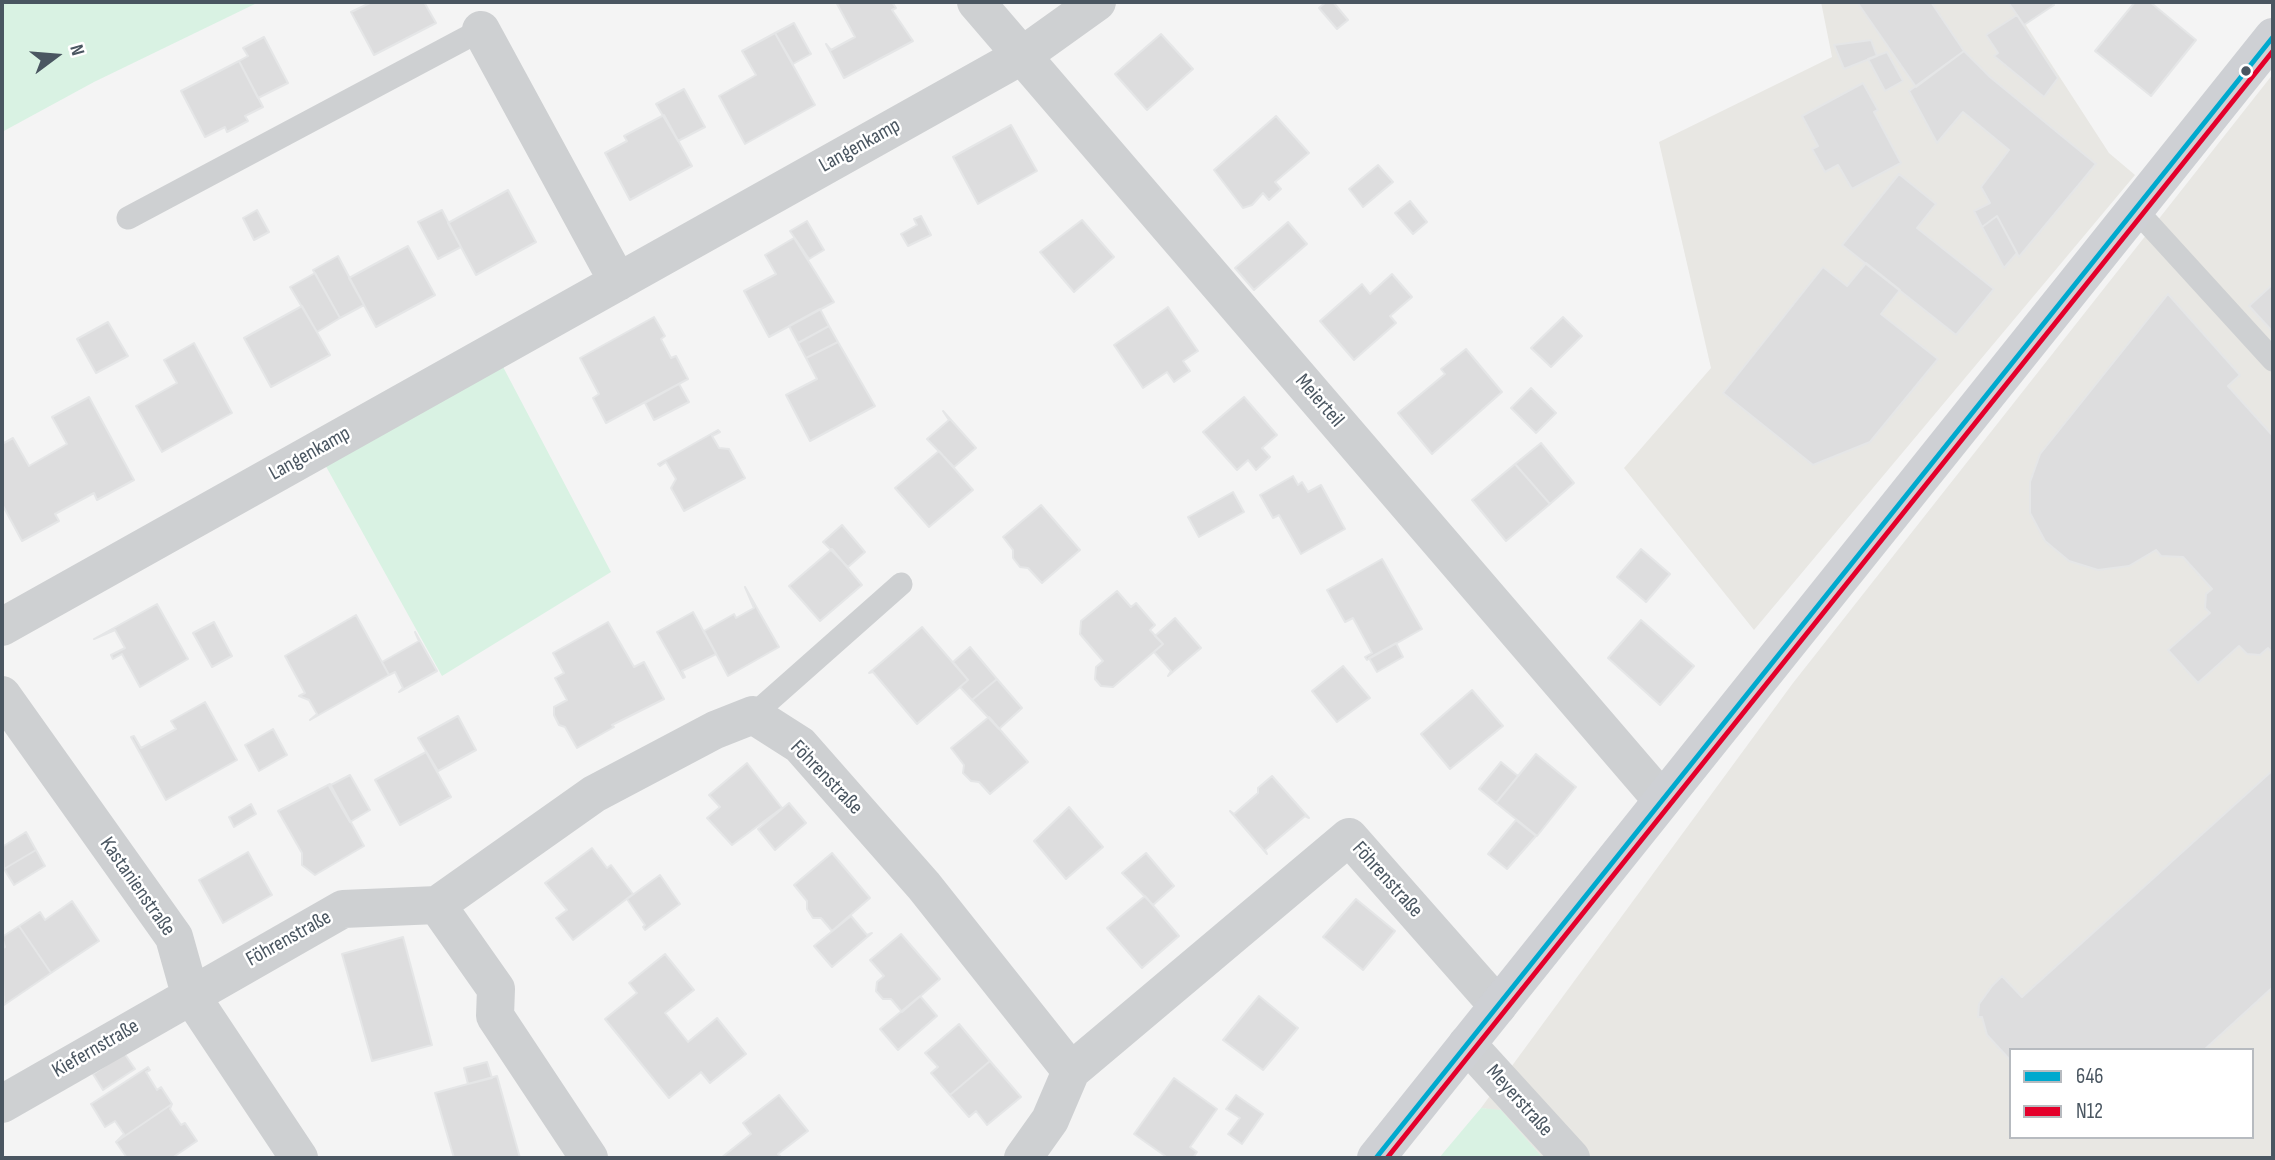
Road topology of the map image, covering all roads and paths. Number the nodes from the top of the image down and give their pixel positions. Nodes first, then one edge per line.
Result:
1 (976, 2) edge
2 (1097, 2) edge
3 (481, 30) joint
4 (2273, 37) edge
5 (1023, 55) junction
6 (2136, 210) junction
7 (128, 219) dead end
8 (618, 282) junction
9 (2273, 360) edge
10 (901, 584) dead end
11 (2, 627) edge
12 (2, 695) edge
13 (754, 715) junction
14 (1662, 800) junction
15 (437, 905) junction
16 (190, 995) junction
17 (1498, 1006) junction
18 (1467, 1044) junction
19 (1071, 1071) junction
20 (2, 1104) edge
21 (299, 1158) edge
22 (589, 1158) edge
23 (1023, 1158) edge
24 (1376, 1158) edge
25 (1571, 1158) edge

1 - 5 street, Meierteil
2 - 5 street, Langenkamp
3 - 7 lane
3 - 8 street
4 - 6 main road
5 - 8 street, Langenkamp
5 - 14 street, Meierteil
6 - 9 lane
6 - 14 main road
8 - 11 street, Langenkamp
10 - 13 lane
12 - 16 street, Kastanienstraße
13 - 15 street
13 - 19 street, Föhrenstraße
14 - 17 main road
15 - 16 street, Föhrenstraße
15 - 22 street
16 - 20 street, Kiefernstraße
16 - 21 street, Kastanienstraße
17 - 18 main road
17 - 19 street, Föhrenstraße
18 - 24 main road
18 - 25 street, Meyerstraße
19 - 23 street, Föhrenstraße

